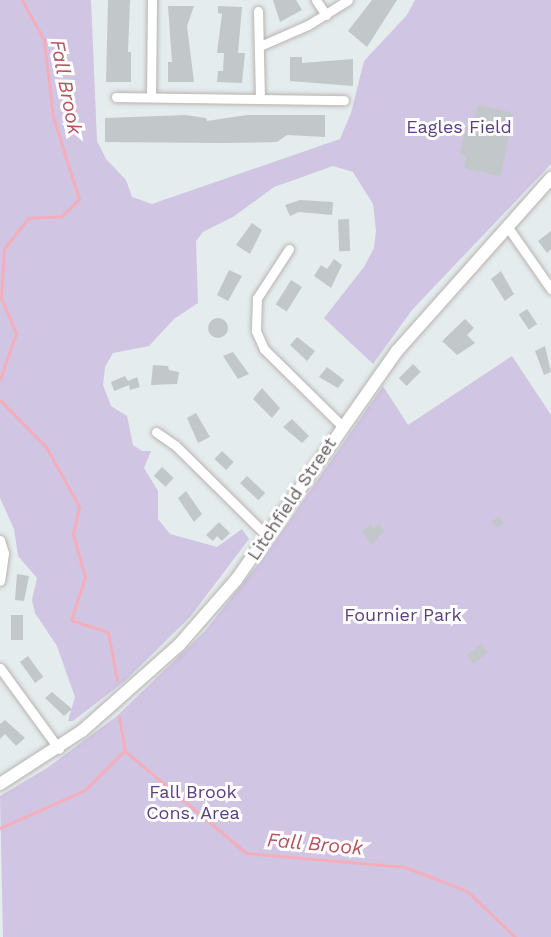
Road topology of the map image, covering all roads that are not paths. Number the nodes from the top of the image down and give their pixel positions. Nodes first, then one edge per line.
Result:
1 (152, 0) edge
2 (316, 0) edge
3 (348, 0) edge
4 (258, 11) dead end
5 (326, 15) junction
6 (260, 46) junction
7 (116, 97) dead end
8 (151, 97) junction
9 (260, 98) junction
10 (344, 100) dead end
11 (551, 178) edge
12 (507, 226) junction
13 (289, 249) dead end
14 (551, 289) edge
15 (342, 426) junction
16 (156, 432) dead end
17 (267, 536) junction
18 (0, 540) edge
19 (0, 581) edge
20 (0, 668) edge
21 (58, 749) junction
22 (0, 784) edge

1 - 8 street
2 - 5 street
3 - 5 street
4 - 6 street
5 - 6 street
6 - 9 street
7 - 8 street
8 - 9 street
9 - 10 street
11 - 12 main road, Litchfield Street
12 - 14 street
12 - 15 main road, Litchfield Street
13 - 15 street
15 - 17 main road, Litchfield Street
16 - 17 street
17 - 21 main road, Litchfield Street
18 - 19 street
20 - 21 street
21 - 22 main road, Litchfield Street

